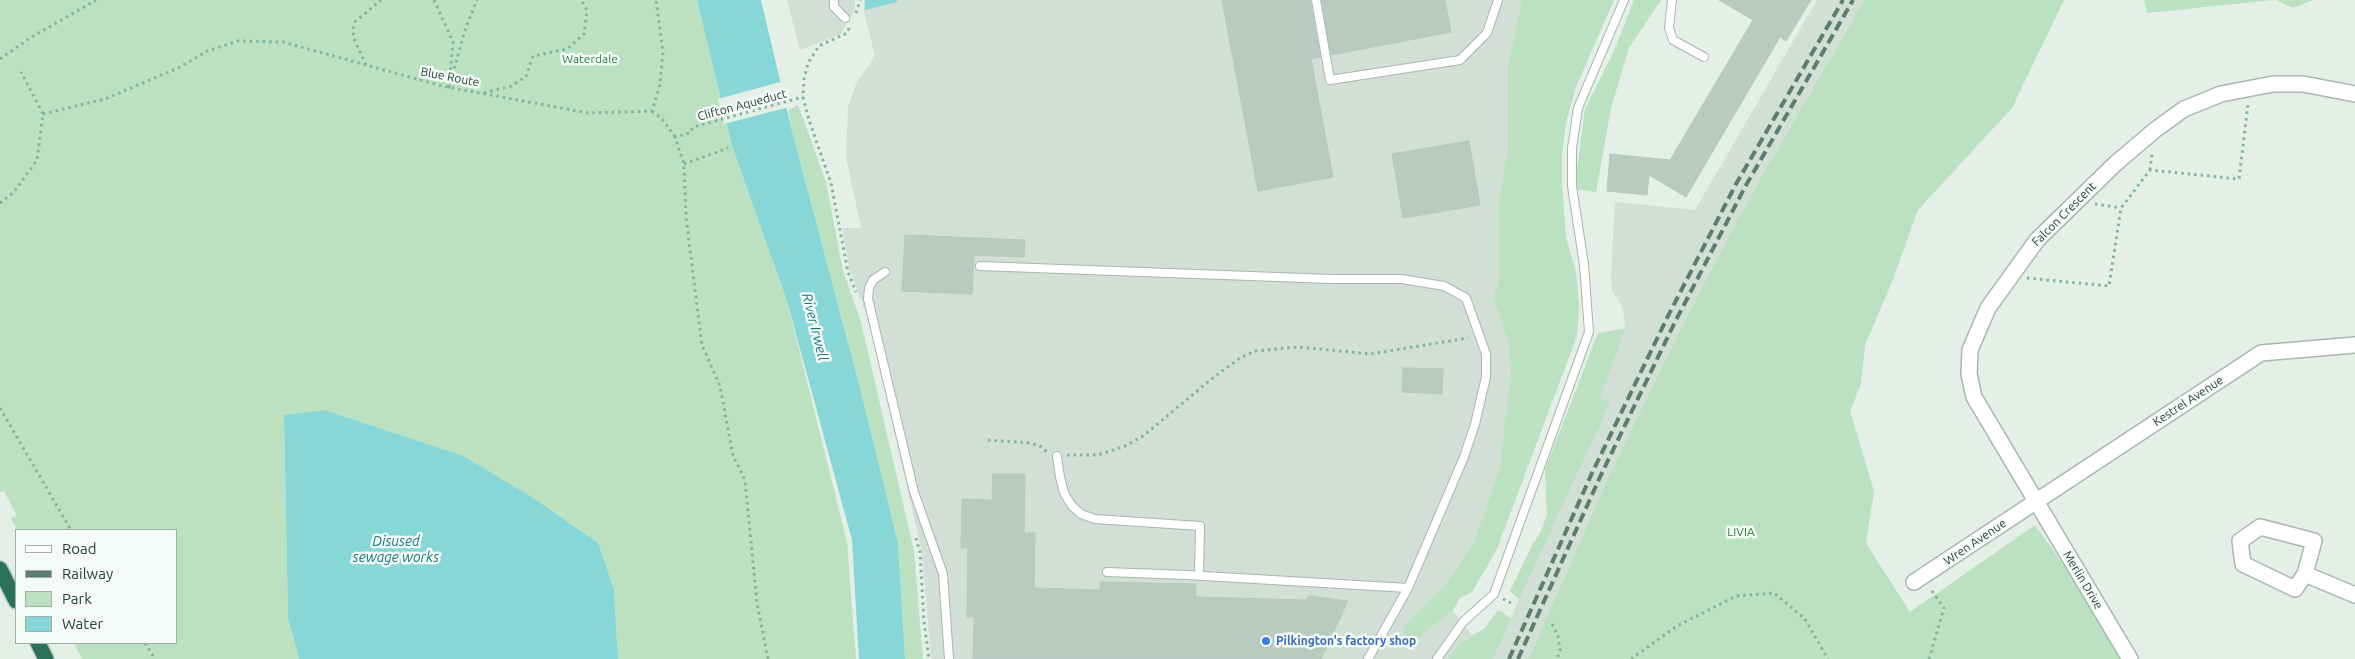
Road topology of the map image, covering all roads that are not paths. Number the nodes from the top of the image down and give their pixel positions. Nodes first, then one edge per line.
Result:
1 (834, 0) edge
2 (1316, 0) edge
3 (1498, 0) edge
4 (1624, 0) edge
5 (1672, 0) edge
6 (849, 19) road end
7 (1704, 57) dead end
8 (2355, 94) edge
9 (980, 266) dead end
10 (885, 272) dead end
11 (2355, 345) edge
12 (1057, 456) road end
13 (2036, 501) junction
14 (0, 569) edge
15 (1107, 572) dead end
16 (2305, 574) junction
17 (1199, 576) junction
18 (1918, 580) road end
19 (1408, 588) junction
20 (2355, 595) edge
21 (15, 599) edge
22 (38, 644) edge
23 (46, 659) edge
24 (949, 659) edge
25 (1368, 659) edge
26 (1438, 659) edge
27 (2130, 659) edge

1 - 6 lane
2 - 3 lane
4 - 26 lane
5 - 7 lane
8 - 13 street, Falcon Crescent
9 - 19 lane
10 - 24 lane
11 - 13 street, Kestrel Avenue
12 - 17 lane
13 - 18 street, Wren Avenue
13 - 27 street, Merlin Drive
14 - 21 highway
15 - 17 lane
16 - 16 street
16 - 20 street
17 - 19 lane
19 - 25 lane
22 - 23 highway

